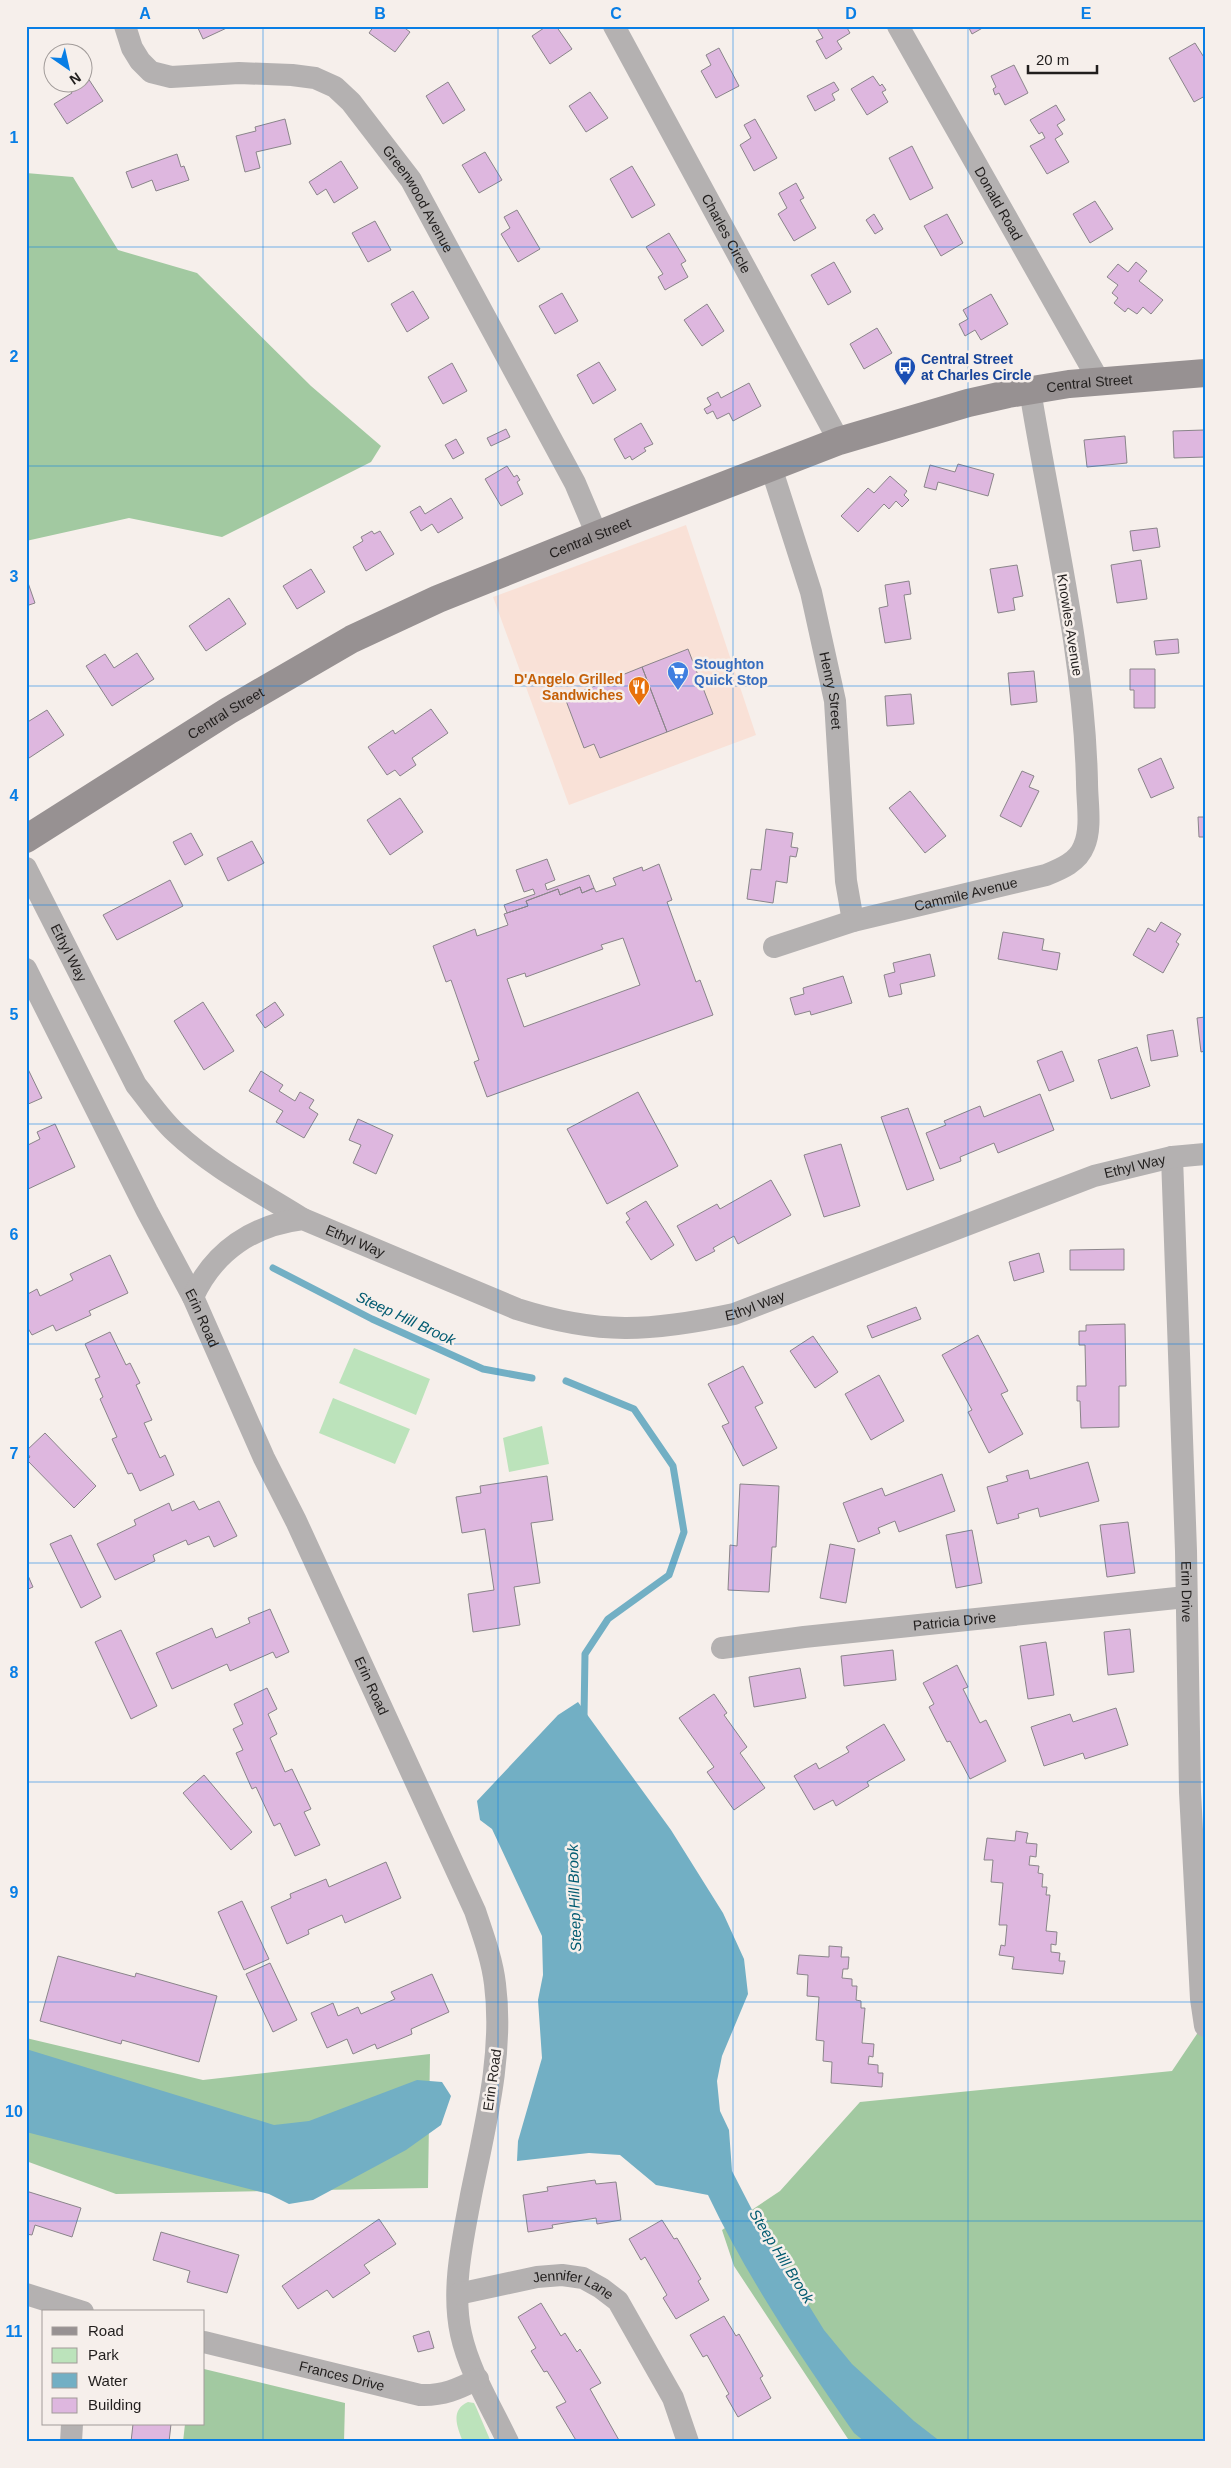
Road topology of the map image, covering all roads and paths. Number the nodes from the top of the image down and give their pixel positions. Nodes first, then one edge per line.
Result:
1 (125, 26) edge
2 (614, 26) edge
3 (898, 26) edge
4 (1205, 373) edge
5 (1099, 381) junction
6 (1030, 390) junction
7 (839, 441) junction
8 (771, 467) junction
9 (597, 535) junction
10 (26, 839) edge
11 (1076, 859) joint
12 (26, 868) edge
13 (853, 921) junction
14 (774, 947) dead end
15 (26, 969) edge
16 (1205, 1154) edge
17 (1172, 1157) junction
18 (303, 1219) junction
19 (193, 1297) junction
20 (1195, 1550) edge
21 (1186, 1597) junction
22 (722, 1648) dead end
23 (1202, 1957) edge
24 (1205, 2026) edge
25 (26, 2294) edge
26 (458, 2294) junction
27 (77, 2310) edge
28 (205, 2342) edge
29 (478, 2378) junction
30 (72, 2426) edge
31 (71, 2442) edge
32 (508, 2442) edge
33 (688, 2442) edge

1 - 9 street, Greenwood Avenue
2 - 7 street, Charles Circle
3 - 5 street, Donald Road
4 - 5 main road, Central Street
5 - 6 main road, Central Street
6 - 7 main road, Central Street
6 - 11 street, Knowles Avenue
7 - 8 main road, Central Street
8 - 9 main road, Central Street
8 - 13 street, Henry Street
9 - 10 main road, Central Street
11 - 13 street, Cammile Avenue
12 - 18 street, Ethyl Way
13 - 14 street, Cammile Avenue
15 - 19 street, Erin Road
16 - 17 street, Ethyl Way
17 - 18 street, Ethyl Way
17 - 20 street, Erin Drive
18 - 19 street
19 - 26 street, Erin Road
20 - 21 street, Erin Drive
21 - 22 street, Patricia Drive
21 - 23 street, Erin Drive
23 - 24 street, Erin Drive
25 - 27 street
26 - 29 street, Erin Road
26 - 33 street, Jennifer Lane
28 - 29 street, Frances Drive
29 - 32 street, Erin Road
30 - 31 street

